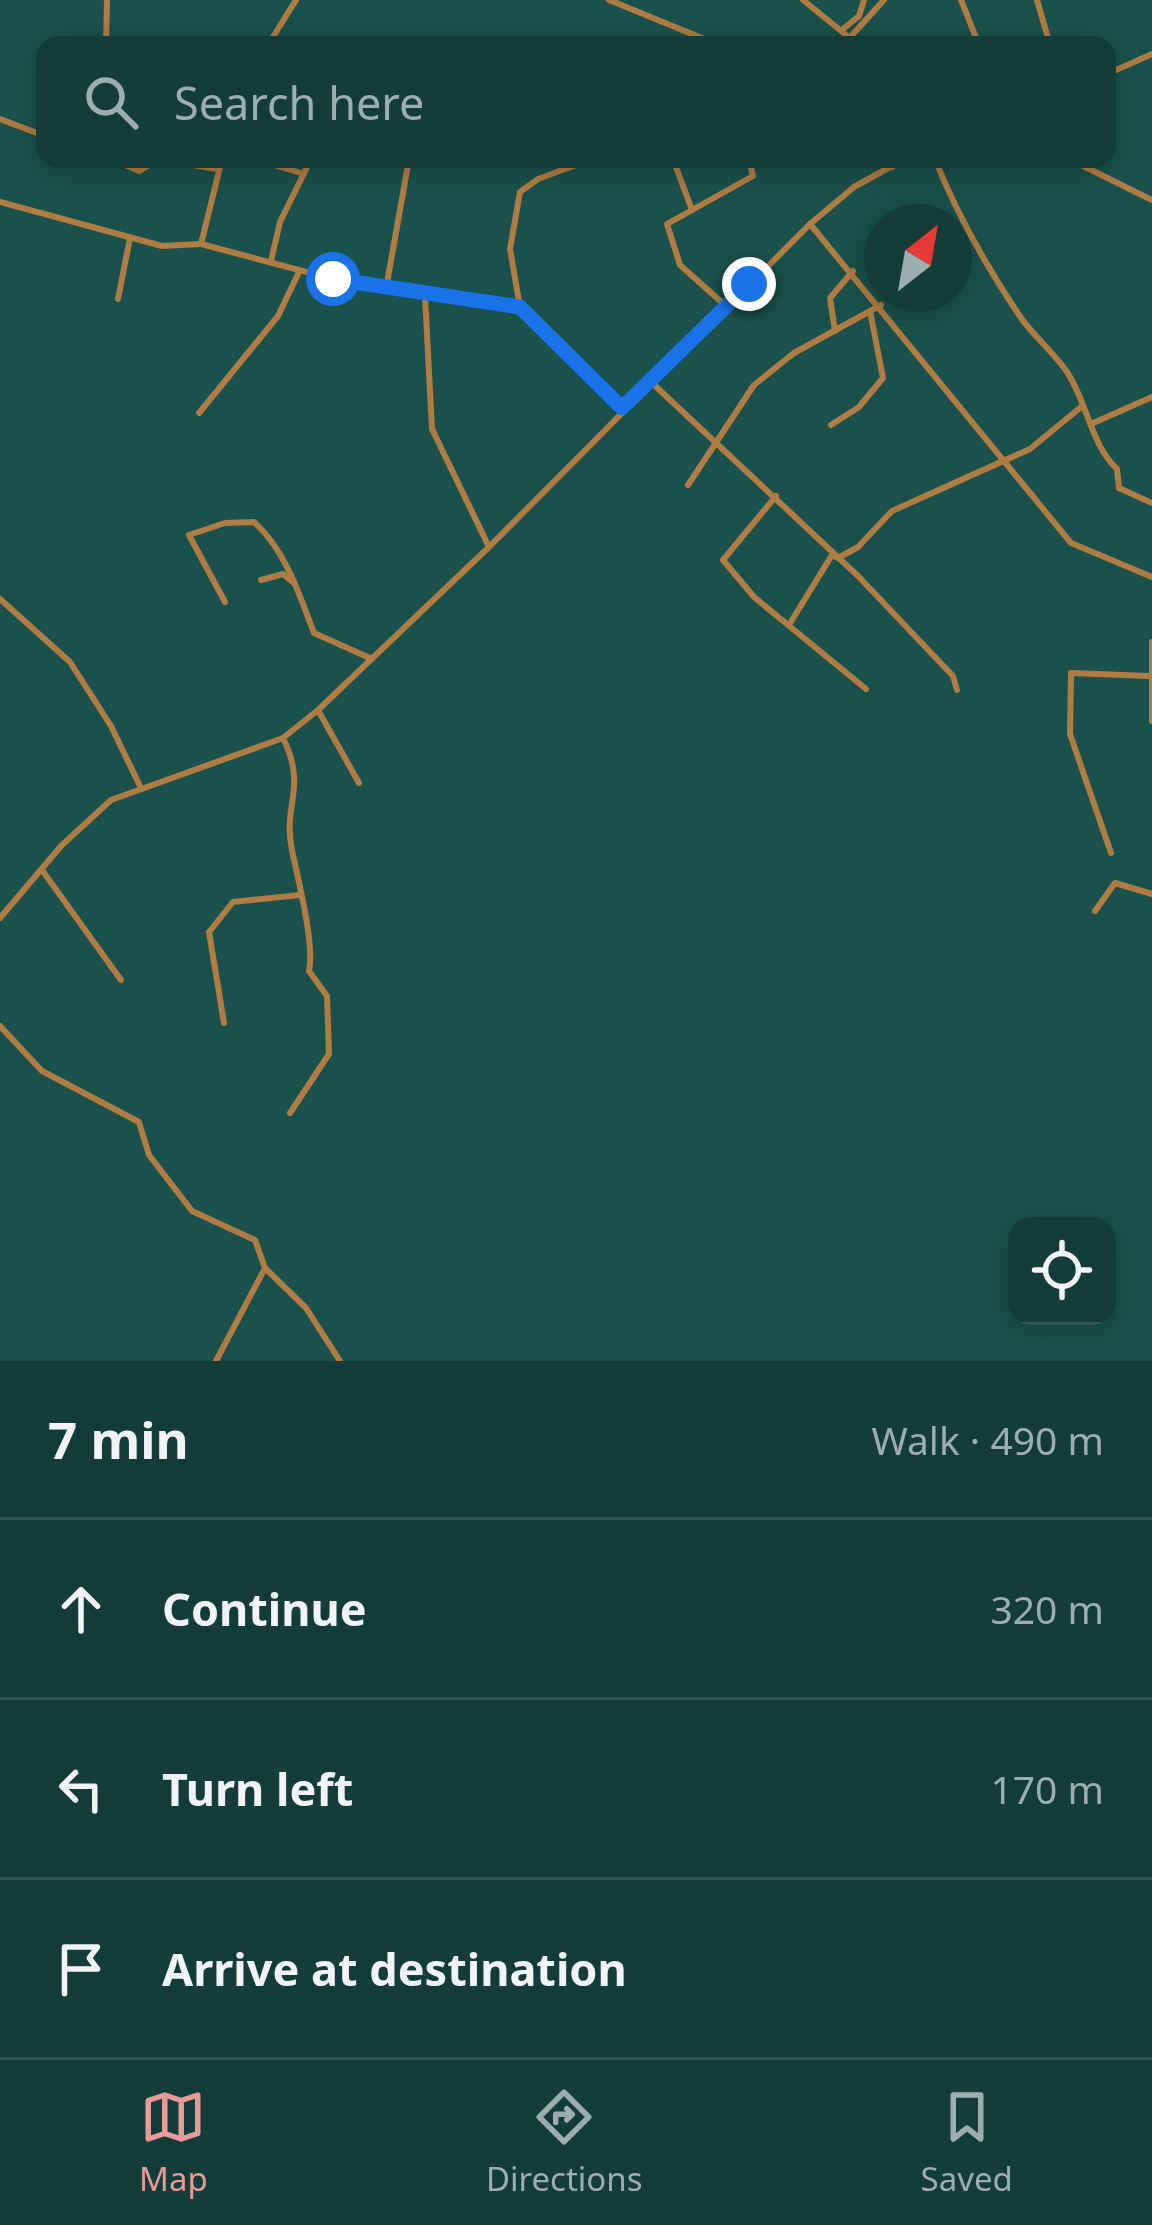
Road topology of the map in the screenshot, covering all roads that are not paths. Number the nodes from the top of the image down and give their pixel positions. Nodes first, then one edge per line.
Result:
1 (107, 0) edge
2 (296, 0) edge
3 (609, 0) edge
4 (802, 0) edge
5 (864, 0) edge
6 (884, 0) edge
7 (961, 0) edge
8 (1037, 0) edge
9 (842, 29) junction
10 (106, 36) edge
11 (274, 36) edge
12 (696, 36) edge
13 (848, 36) edge
14 (854, 36) edge
15 (975, 36) edge
16 (1047, 36) edge
17 (1152, 55) edge
18 (1116, 70) edge
19 (0, 119) edge
20 (36, 133) edge
21 (211, 168) edge
22 (284, 168) edge
23 (306, 168) edge
24 (407, 168) edge
25 (566, 168) edge
26 (676, 168) edge
27 (751, 168) edge
28 (884, 168) edge
29 (939, 168) edge
30 (1088, 168) edge
31 (218, 169) joint
32 (304, 174) junction
33 (1152, 200) edge
34 (0, 202) edge
35 (692, 210) junction
36 (810, 224) junction
37 (130, 238) junction
38 (201, 244) junction
39 (271, 261) junction
40 (853, 271) junction
41 (299, 272) junction
42 (864, 284) edge
43 (386, 289) junction
44 (424, 296) junction
45 (118, 298) dead end
46 (520, 307) junction
47 (727, 307) junction
48 (867, 312) edge
49 (869, 312) edge
50 (886, 312) edge
51 (832, 319) junction
52 (835, 331) junction
53 (823, 337) junction
54 (651, 382) junction
55 (1152, 397) edge
56 (1081, 407) junction
57 (622, 408) junction
58 (200, 413) dead end
59 (1091, 424) junction
60 (831, 425) dead end
61 (718, 440) junction
62 (1000, 460) junction
63 (688, 485) dead end
64 (776, 496) junction
65 (1152, 503) edge
66 (489, 547) junction
67 (832, 555) junction
68 (1152, 577) edge
69 (261, 580) dead end
70 (298, 587) junction
71 (0, 599) edge
72 (225, 602) dead end
73 (789, 625) junction
74 (1152, 642) edge
75 (372, 659) junction
76 (1149, 676) edge
77 (866, 689) dead end
78 (958, 690) dead end
79 (318, 710) junction
80 (1152, 721) edge
81 (283, 738) junction
82 (359, 783) dead end
83 (140, 786) junction
84 (1111, 854) dead end
85 (41, 870) junction
86 (1152, 894) edge
87 (300, 895) junction
88 (1095, 911) dead end
89 (0, 919) edge
90 (121, 980) dead end
91 (224, 1024) dead end
92 (0, 1026) edge
93 (290, 1113) dead end
94 (265, 1268) junction
95 (216, 1361) edge
96 (340, 1361) edge

1 - 10 street
2 - 11 street
3 - 12 street
4 - 9 street
5 - 9 street
6 - 14 street
7 - 15 street
8 - 16 street
9 - 13 street
17 - 18 street
19 - 20 street
21 - 31 street
22 - 32 street
23 - 32 street
24 - 43 street
25 - 46 street
26 - 35 street
27 - 35 street
28 - 36 street
29 - 56 street
30 - 33 street
31 - 38 street
32 - 39 street
34 - 37 street
35 - 47 street
36 - 40 street
36 - 47 street
37 - 38 street
37 - 45 street
38 - 39 street
39 - 41 street
40 - 42 street
40 - 51 street
41 - 43 street
41 - 58 street
43 - 44 street
44 - 46 street
44 - 66 street
46 - 57 street
47 - 54 street
48 - 52 street
49 - 60 street
50 - 62 street
51 - 52 street
51 - 53 street
52 - 53 street
53 - 61 street
54 - 57 street
54 - 61 street
55 - 59 street
56 - 59 street
56 - 62 street
57 - 66 street
59 - 65 street
61 - 63 street
61 - 64 street
62 - 67 street
62 - 68 street
64 - 67 street
64 - 73 street
66 - 75 street
67 - 73 street
67 - 78 street
69 - 70 street
70 - 72 street
70 - 75 street
71 - 83 street
73 - 77 street
74 - 76 street
75 - 79 street
76 - 80 street
76 - 84 street
79 - 81 street
79 - 82 street
81 - 83 street
81 - 87 street
83 - 85 street
85 - 89 street
85 - 90 street
86 - 88 street
87 - 91 street
87 - 93 street
92 - 94 street
94 - 95 street
94 - 96 street

